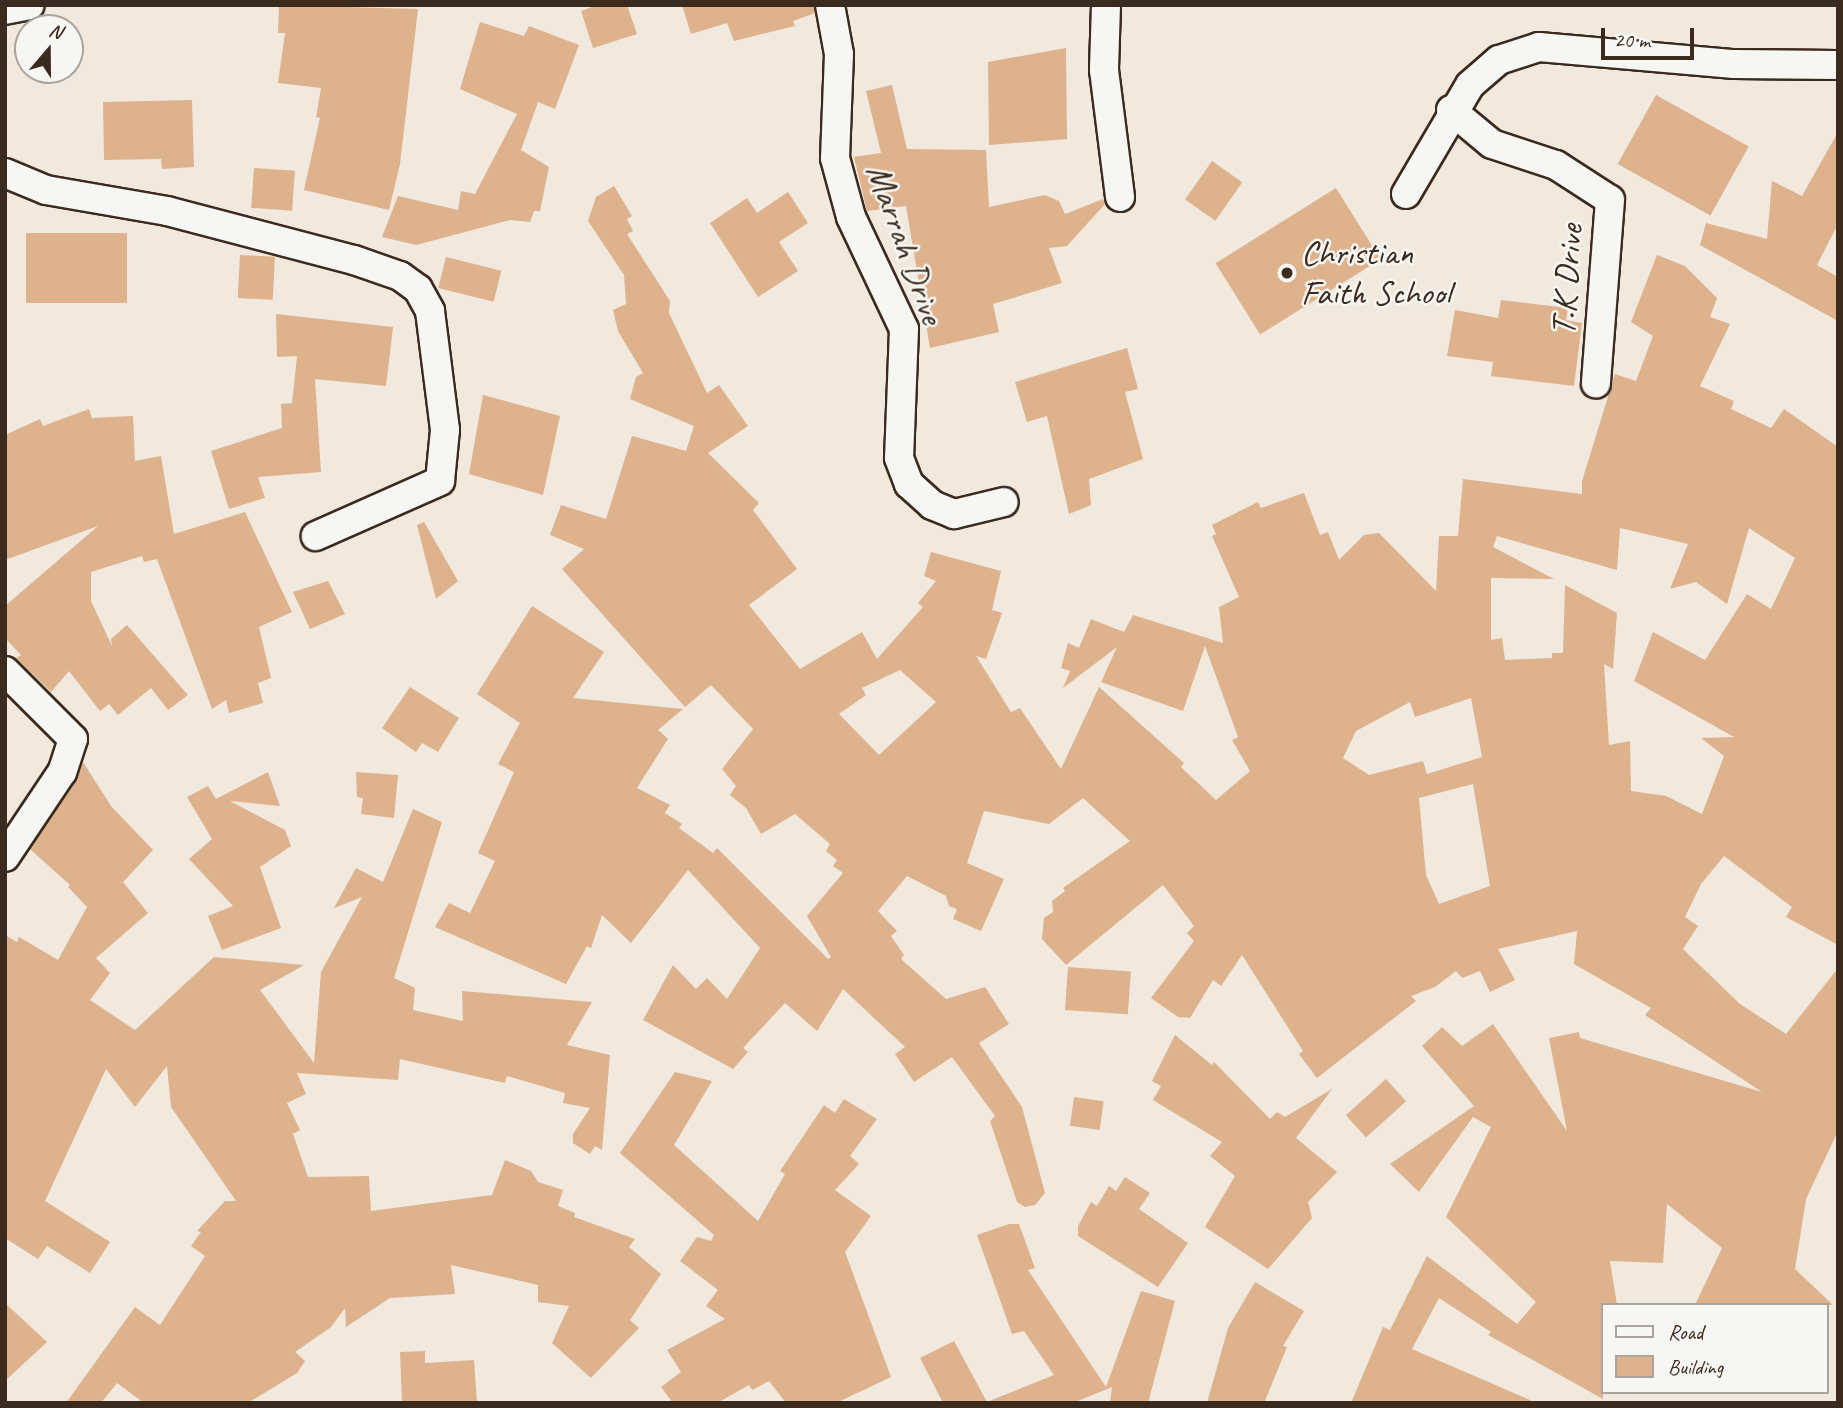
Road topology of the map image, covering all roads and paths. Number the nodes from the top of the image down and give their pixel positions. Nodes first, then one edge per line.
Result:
1 (30, 5) edge
2 (830, 5) edge
3 (1106, 5) edge
4 (5, 10) edge
5 (1838, 65) edge
6 (1451, 110) junction
7 (5, 173) edge
8 (1406, 194) dead end
9 (1120, 197) dead end
10 (1596, 383) dead end
11 (1004, 502) dead end
12 (316, 536) dead end
13 (5, 671) edge
14 (5, 857) edge

1 - 4 street
2 - 11 street, Marrah Drive
3 - 9 street
5 - 6 street
6 - 8 street
6 - 10 street, T.K Drive
7 - 12 street
13 - 14 street

